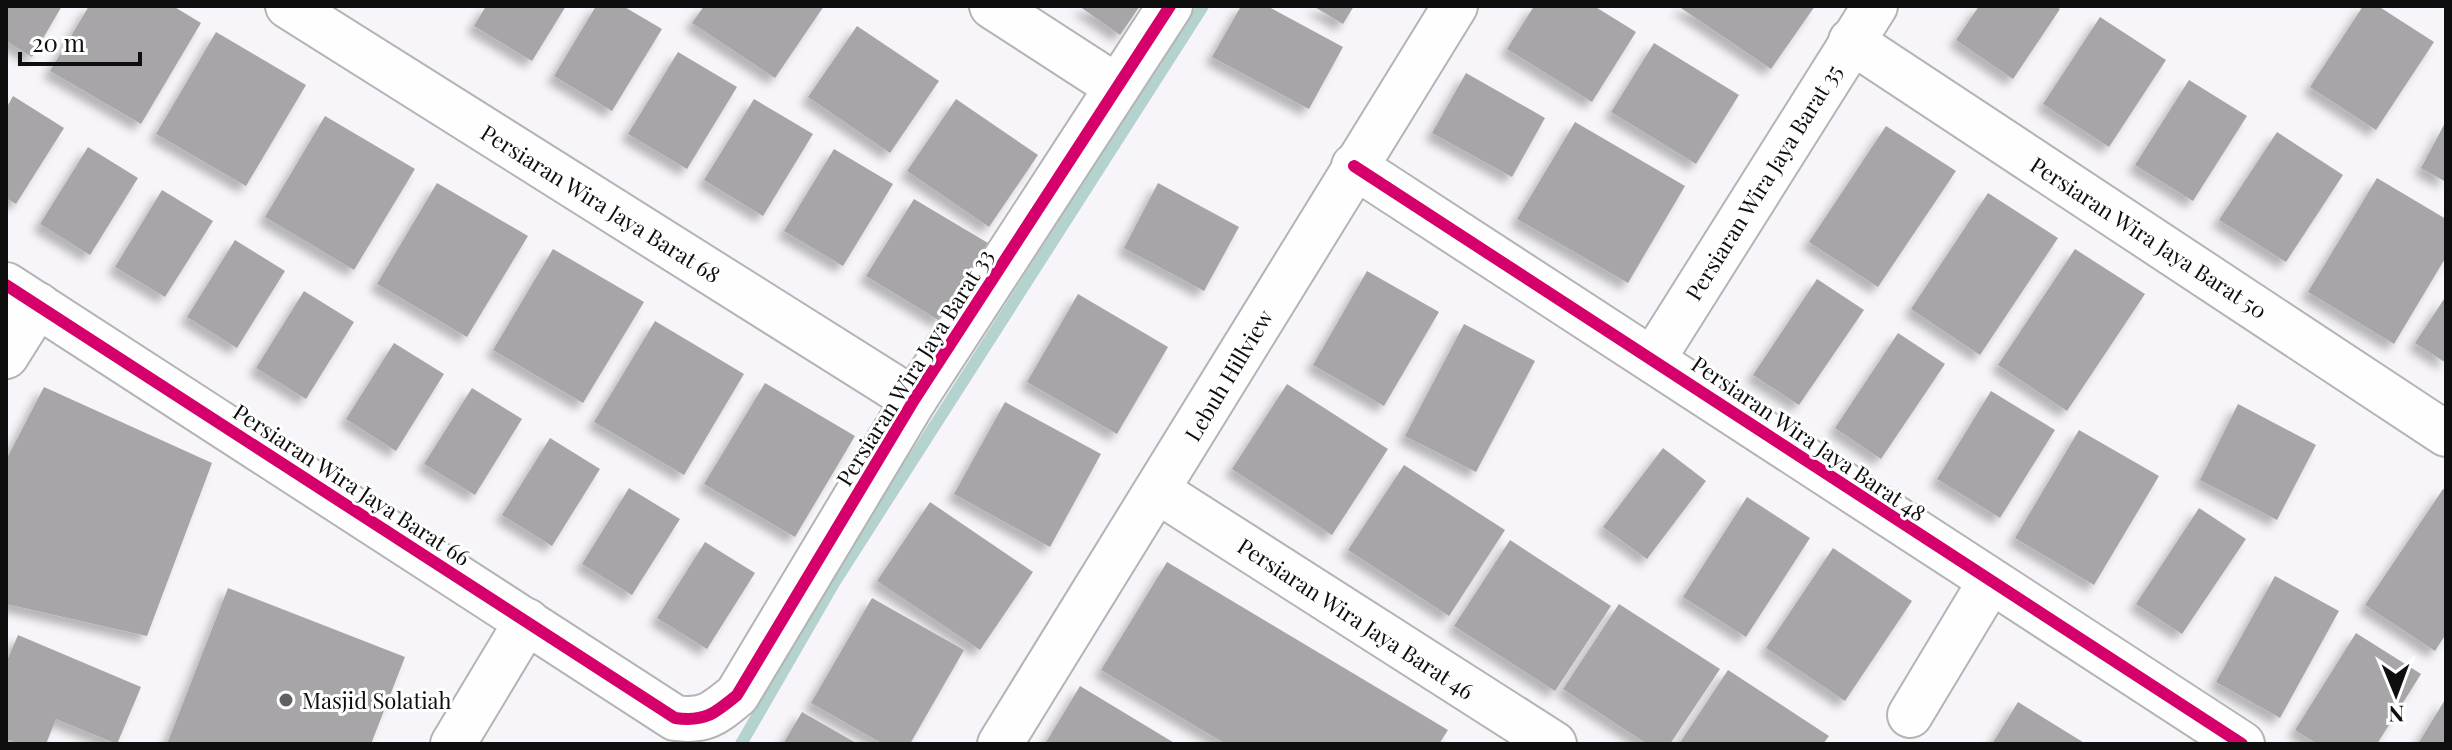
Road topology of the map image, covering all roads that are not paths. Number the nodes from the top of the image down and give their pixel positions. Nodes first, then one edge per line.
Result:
1 (288, 6) edge
2 (992, 6) edge
3 (1170, 6) edge
4 (1455, 6) edge
5 (1863, 24) edge
6 (1117, 87) junction
7 (1354, 166) junction
8 (22, 295) edge
9 (6, 356) edge
10 (1653, 359) junction
11 (914, 400) junction
12 (2446, 434) edge
13 (1158, 491) junction
14 (1990, 582) junction
15 (527, 621) junction
16 (1910, 715) dead end
17 (675, 718) joint
18 (453, 744) edge
19 (1000, 744) edge
20 (1554, 744) edge
21 (2242, 744) edge

1 - 11 street, Persiaran Wira Jaya Barat 68
2 - 6 street
3 - 6 street, Persiaran Wira Jaya Barat 33
4 - 7 street, Lebuh Hillview
5 - 10 street, Persiaran Wira Jaya Barat 35
5 - 12 street, Persiaran Wira Jaya Barat 50
6 - 11 street, Persiaran Wira Jaya Barat 33
7 - 10 street, Persiaran Wira Jaya Barat 48
7 - 13 street, Lebuh Hillview
8 - 9 street
8 - 15 street, Persiaran Wira Jaya Barat 66
10 - 14 street, Persiaran Wira Jaya Barat 48
11 - 17 street, Persiaran Wira Jaya Barat 33
13 - 19 street, Lebuh Hillview
13 - 20 street, Persiaran Wira Jaya Barat 46
14 - 16 street
14 - 21 street, Persiaran Wira Jaya Barat 48
15 - 17 street, Persiaran Wira Jaya Barat 66
15 - 18 street

